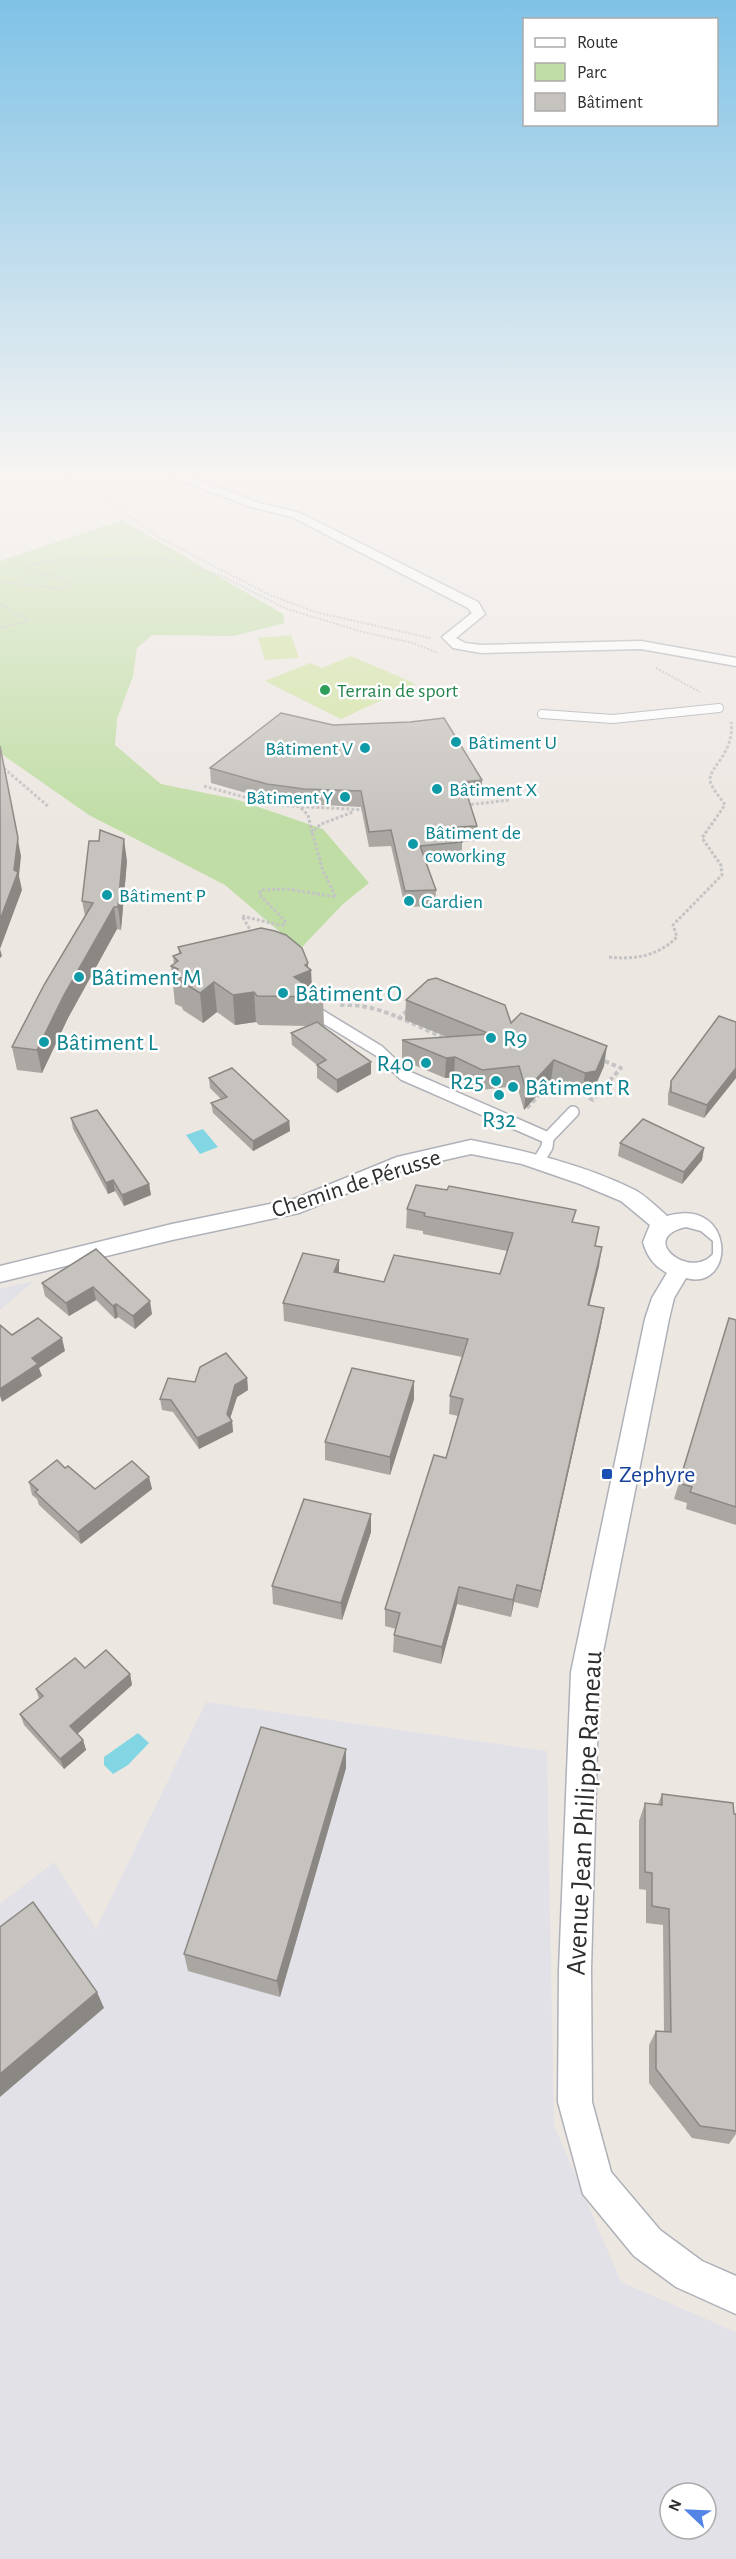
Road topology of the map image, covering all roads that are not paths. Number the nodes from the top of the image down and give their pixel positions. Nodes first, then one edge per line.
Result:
1 (438, 587) edge
2 (736, 662) edge
3 (719, 708) road end
4 (543, 714) dead end
5 (320, 1015) dead end
6 (573, 1112) dead end
7 (548, 1138) junction
8 (538, 1162) junction
9 (663, 1224) junction
10 (731, 1252) edge
11 (680, 1269) junction
12 (0, 1274) edge
13 (736, 2295) edge

1 - 2 street
3 - 4 lane
5 - 7 lane
6 - 7 lane
7 - 8 lane
8 - 9 street, Chemin de Pérusse
8 - 12 street, Chemin de Pérusse
9 - 10 street
9 - 11 street
10 - 11 street
11 - 13 street, Avenue Jean Philippe Rameau

